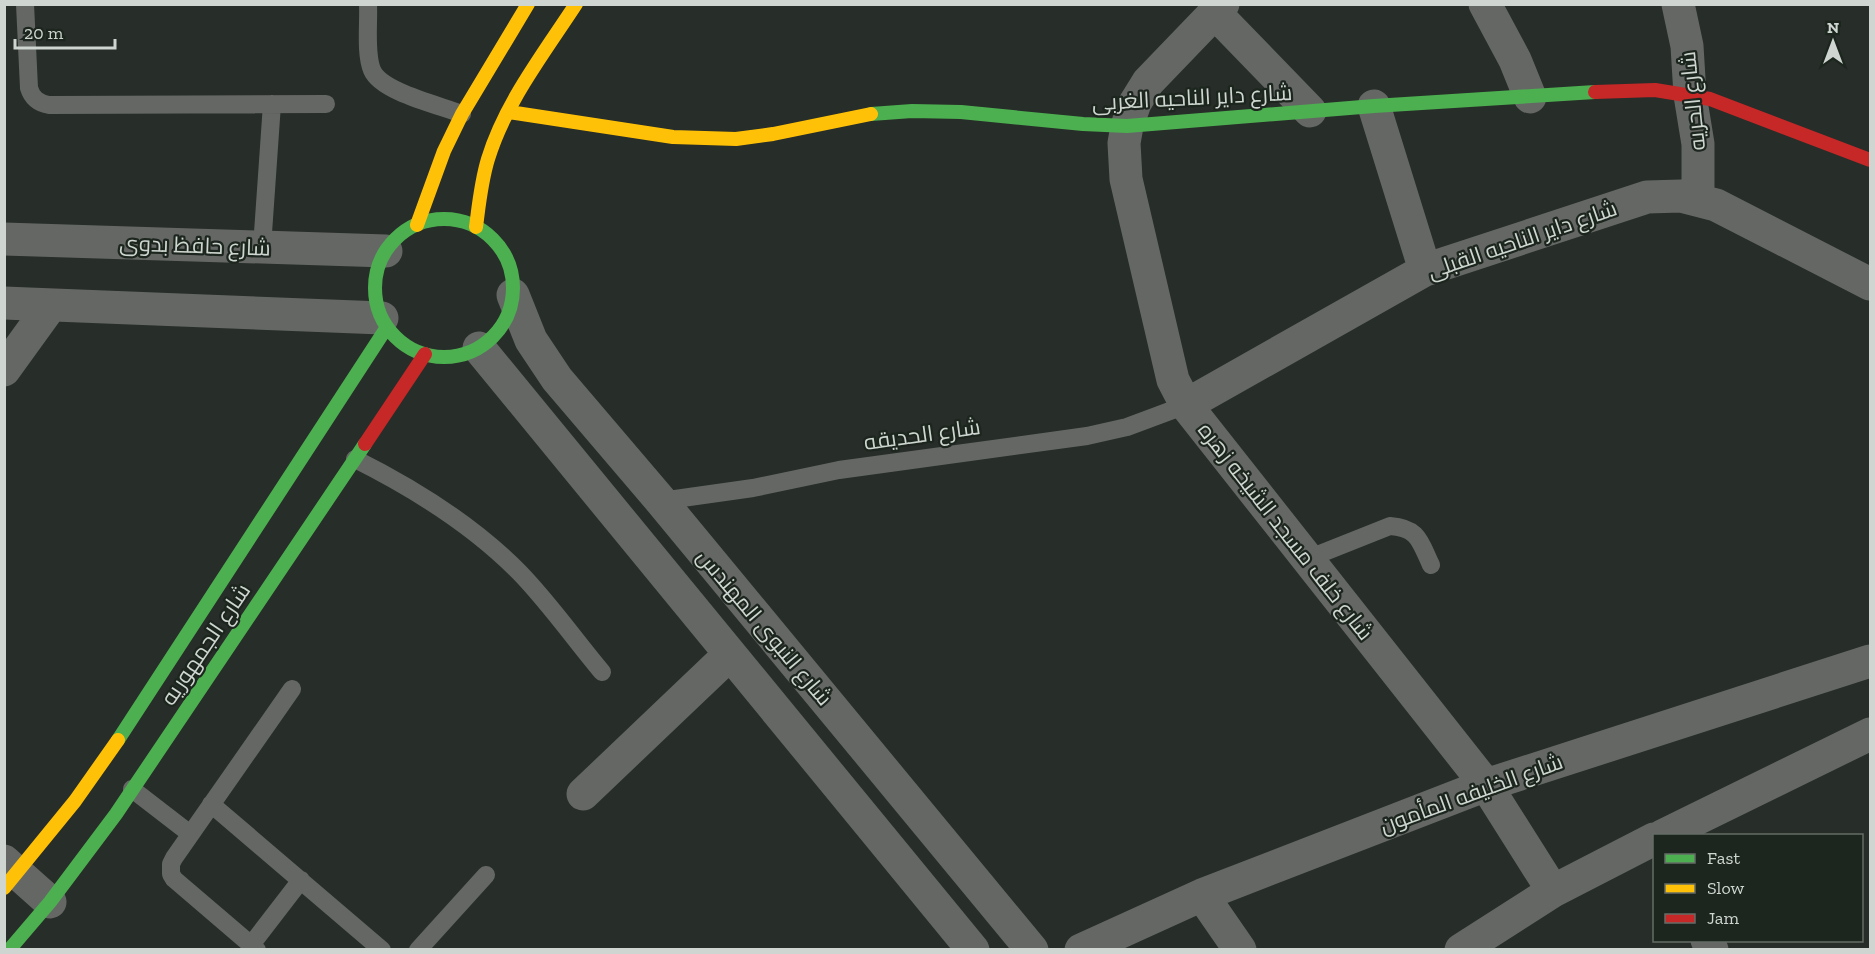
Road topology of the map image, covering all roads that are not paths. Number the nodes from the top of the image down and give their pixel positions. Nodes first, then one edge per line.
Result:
1 (25, 4) edge
2 (368, 4) edge
3 (528, 4) edge
4 (576, 4) edge
5 (1485, 4) edge
6 (1678, 4) edge
7 (1219, 9) edge
8 (1690, 95) junction
9 (1530, 97) junction
10 (272, 104) junction
11 (326, 104) dead end
12 (1374, 106) junction
13 (1310, 111) junction
14 (509, 112) junction
15 (462, 114) junction
16 (1127, 126) junction
17 (1870, 160) edge
18 (1698, 199) junction
19 (417, 225) junction
20 (476, 227) junction
21 (4, 239) edge
22 (262, 247) junction
23 (386, 251) junction
24 (1425, 270) junction
25 (1870, 284) edge
26 (513, 295) junction
27 (4, 303) edge
28 (51, 305) junction
29 (385, 323) junction
30 (479, 348) junction
31 (425, 354) junction
32 (4, 370) edge
33 (1186, 405) junction
34 (355, 459) junction
35 (661, 501) junction
36 (611, 510) junction
37 (1307, 559) junction
38 (1431, 565) dead end
39 (730, 654) junction
40 (1870, 661) edge
41 (602, 672) dead end
42 (291, 689) dead end
43 (1870, 734) edge
44 (1486, 785) junction
45 (132, 789) junction
46 (583, 794) dead end
47 (211, 804) junction
48 (189, 833) junction
49 (1671, 834) edge
50 (1653, 843) edge
51 (9, 874) edge
52 (486, 875) dead end
53 (301, 880) junction
54 (1553, 891) junction
55 (1202, 896) junction
56 (50, 902) junction
57 (254, 947) edge
58 (9, 950) edge
59 (382, 950) edge
60 (418, 950) edge
61 (973, 950) edge
62 (1032, 950) edge
63 (1081, 950) edge
64 (1240, 950) edge
65 (1461, 950) edge

1 - 10 lane
2 - 15 lane
3 - 15 street
4 - 14 street
5 - 9 street
6 - 8 street, شارع الحريه
7 - 13 street
7 - 16 street, شارع خلف مسجد الشيخه زهره
8 - 9 street, شارع داير الناحيه الغربى
8 - 17 street, شارع داير الناحيه الغربى
8 - 18 street, شارع الحريه
9 - 12 street, شارع داير الناحيه الغربى
10 - 11 lane
10 - 22 lane
12 - 13 street, شارع داير الناحيه الغربى
12 - 24 street
13 - 16 street, شارع داير الناحيه الغربى
14 - 16 street, شارع داير الناحيه الغربى
14 - 20 street
15 - 19 street
16 - 33 street, شارع خلف مسجد الشيخه زهره
18 - 24 street, شارع داير الناحيه القبلى
18 - 25 street, شارع داير الناحيه القبلى
19 - 20 street
19 - 23 street
20 - 26 street
21 - 22 street, شارع حافظ بدوى
22 - 23 street, شارع حافظ بدوى
23 - 29 street
24 - 33 street, شارع داير الناحيه القبلى
26 - 30 street
26 - 35 street, شارع النبوى المهندس
27 - 28 street
28 - 29 street
28 - 32 street
29 - 31 street
29 - 51 street, شارع الجمهوريه
30 - 31 street
30 - 36 street, شارع النبوى المهندس
31 - 34 street, شارع الجمهوريه
33 - 35 lane, شارع الحديقه
33 - 37 street, شارع خلف مسجد الشيخه زهره
34 - 41 lane
34 - 45 street, شارع الجمهوريه
35 - 36 street
35 - 62 street, شارع النبوى المهندس
36 - 39 street, شارع النبوى المهندس
37 - 38 lane
37 - 44 street, شارع خلف مسجد الشيخه زهره
39 - 46 street
39 - 61 street, شارع النبوى المهندس
40 - 44 street, شارع الخليفه المأمون
42 - 47 lane
43 - 49 street
44 - 54 street, شارع خلف مسجد الشيخه زهره
44 - 55 street, شارع الخليفه المأمون
45 - 48 lane
45 - 56 street, شارع الجمهوريه
47 - 48 lane
47 - 53 lane
48 - 57 lane
50 - 54 street
51 - 56 street
52 - 60 lane
53 - 57 lane
53 - 59 lane
54 - 65 street
55 - 63 street, شارع الخليفه المأمون
55 - 64 street
56 - 58 street, شارع الجمهوريه

